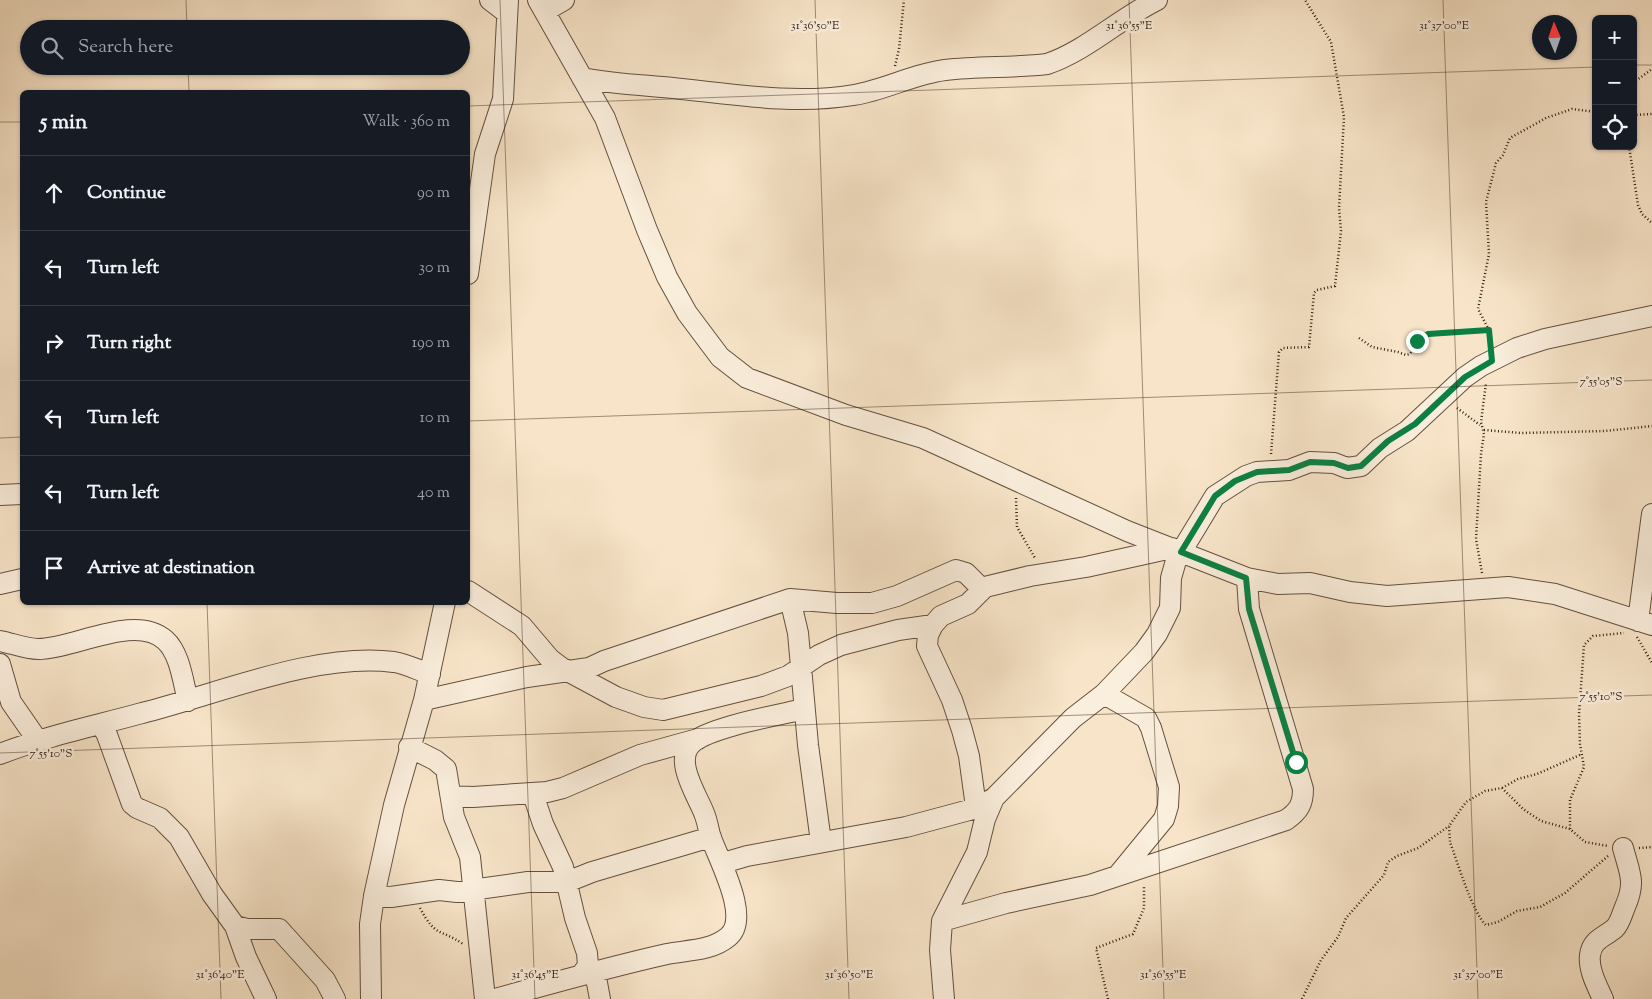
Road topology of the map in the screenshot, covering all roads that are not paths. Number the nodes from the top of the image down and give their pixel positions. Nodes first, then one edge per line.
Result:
1 (490, 0) edge
2 (564, 0) edge
3 (1157, 0) edge
4 (508, 6) edge
5 (542, 6) edge
6 (582, 78) junction
7 (470, 260) edge
8 (1652, 316) edge
9 (20, 494) edge
10 (0, 496) edge
11 (1652, 514) edge
12 (1177, 550) junction
13 (1246, 578) junction
14 (20, 579) edge
15 (0, 584) edge
16 (985, 587) junction
17 (470, 592) edge
18 (790, 599) junction
19 (444, 605) edge
20 (933, 625) junction
21 (1641, 625) edge
22 (0, 641) edge
23 (0, 664) edge
24 (801, 668) junction
25 (567, 670) junction
26 (430, 674) junction
27 (1104, 694) junction
28 (424, 700) junction
29 (188, 701) junction
30 (804, 709) junction
31 (101, 724) junction
32 (698, 739) junction
33 (38, 741) junction
34 (410, 747) junction
35 (0, 754) edge
36 (533, 794) junction
37 (451, 796) junction
38 (985, 802) junction
39 (711, 837) junction
40 (821, 842) junction
41 (1620, 848) road end
42 (723, 863) junction
43 (1118, 875) junction
44 (567, 882) junction
45 (474, 890) junction
46 (374, 896) junction
47 (942, 921) junction
48 (235, 926) junction
49 (588, 974) junction
50 (266, 999) edge
51 (335, 999) edge
52 (372, 999) edge
53 (485, 999) edge
54 (495, 999) edge
55 (600, 999) edge
56 (944, 999) edge
57 (1603, 999) edge

1 - 4 street
2 - 5 street
3 - 6 street
4 - 7 street
5 - 6 street
6 - 12 street
8 - 12 street
9 - 10 street
11 - 21 street
12 - 13 street
12 - 16 street
12 - 27 street
13 - 21 street
13 - 43 street
14 - 15 street
16 - 18 street
16 - 20 street
17 - 25 street
18 - 24 street
18 - 25 street
19 - 26 street
20 - 24 street
20 - 38 street
22 - 29 street
23 - 33 street
24 - 25 street
24 - 30 street
25 - 28 street
26 - 28 street
26 - 29 street
27 - 38 street
27 - 43 street
28 - 34 street
29 - 31 street
30 - 32 street
30 - 40 street
31 - 33 street
31 - 48 street
32 - 36 street
32 - 39 street
33 - 35 street
34 - 37 street
34 - 46 street
36 - 37 street
36 - 44 street
37 - 45 street
38 - 40 street
38 - 47 street
39 - 42 street
39 - 44 street
40 - 42 street
41 - 57 street
42 - 49 street
43 - 47 street
44 - 45 street
44 - 49 street
45 - 46 street
45 - 53 street
46 - 52 street
47 - 56 street
48 - 50 street
48 - 51 street
49 - 54 street
49 - 55 street

